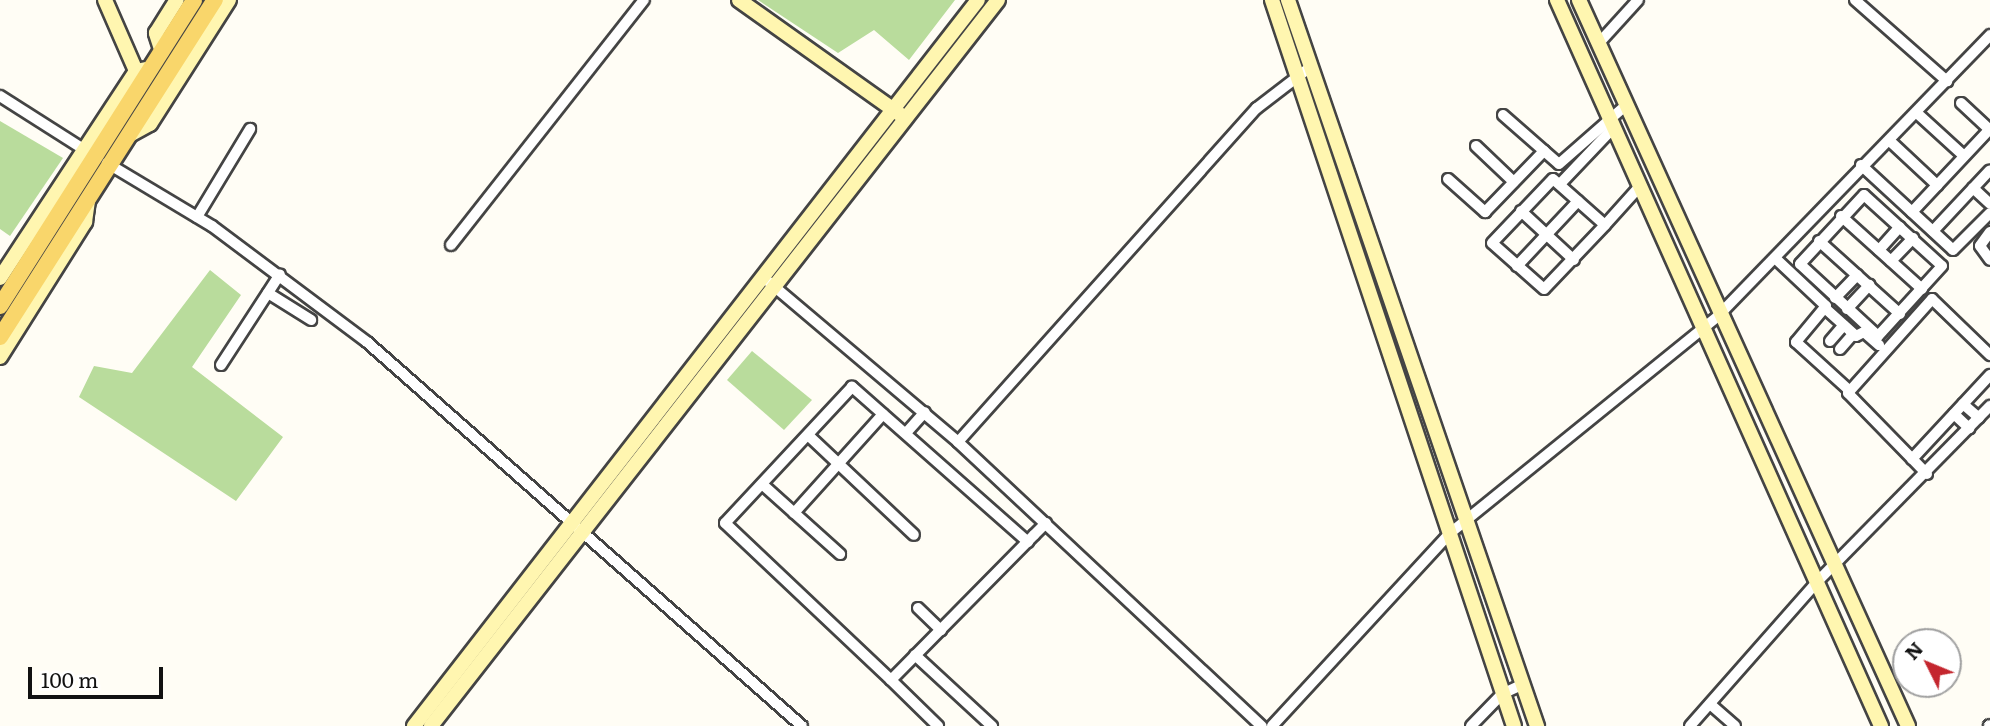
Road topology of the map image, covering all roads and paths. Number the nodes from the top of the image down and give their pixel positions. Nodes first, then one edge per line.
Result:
1 (105, 0) edge
2 (177, 0) edge
3 (194, 0) edge
4 (215, 0) edge
5 (229, 0) edge
6 (644, 0) edge
7 (740, 0) edge
8 (978, 0) edge
9 (998, 0) edge
10 (1272, 0) edge
11 (1288, 0) edge
12 (1557, 0) edge
13 (1579, 0) edge
14 (1638, 0) edge
15 (1855, 0) edge
16 (1990, 35) edge
17 (1599, 43) junction
18 (162, 52) junction
19 (1309, 68) junction
20 (144, 70) junction
21 (1296, 77) junction
22 (1947, 81) junction
23 (0, 96) edge
24 (1961, 103) dead end
25 (1625, 106) junction
26 (893, 110) junction
27 (1918, 114) junction
28 (1503, 115) dead end
29 (906, 119) junction
30 (1611, 121) junction
31 (250, 130) dead end
32 (1990, 130) edge
33 (128, 136) junction
34 (1892, 143) junction
35 (1476, 146) dead end
36 (1544, 151) junction
37 (1964, 156) junction
38 (97, 157) junction
39 (1861, 165) junction
40 (1990, 170) edge
41 (1448, 179) dead end
42 (1514, 182) junction
43 (1560, 184) junction
44 (1937, 185) junction
45 (1640, 186) junction
46 (1973, 188) junction
47 (89, 198) junction
48 (1578, 201) junction
49 (1990, 204) edge
50 (1521, 211) junction
51 (1912, 212) junction
52 (1990, 213) edge
53 (1815, 215) junction
54 (1841, 216) junction
55 (197, 217) junction
56 (1605, 225) junction
57 (1900, 227) junction
58 (1933, 231) junction
59 (1990, 232) edge
60 (1826, 233) junction
61 (1547, 234) junction
62 (1913, 238) junction
63 (1687, 243) junction
64 (451, 245) dead end
65 (1879, 250) junction
66 (1669, 251) junction
67 (1775, 258) junction
68 (1574, 260) junction
69 (1990, 260) edge
70 (1891, 261) junction
71 (1517, 266) junction
72 (280, 274) junction
73 (1857, 275) junction
74 (763, 277) junction
75 (0, 278) edge
76 (1868, 285) junction
77 (776, 287) junction
78 (1922, 289) junction
79 (268, 293) junction
80 (1835, 298) junction
81 (0, 306) edge
82 (1825, 309) junction
83 (1847, 309) junction
84 (1900, 314) junction
85 (1719, 315) junction
86 (311, 320) dead end
87 (1844, 325) junction
88 (1703, 328) junction
89 (1853, 334) junction
90 (0, 337) edge
91 (1830, 341) dead end
92 (1879, 345) dead end
93 (1840, 349) dead end
94 (1990, 355) edge
95 (0, 357) edge
96 (221, 365) dead end
97 (1990, 375) edge
98 (1849, 390) junction
99 (1963, 404) junction
100 (1990, 406) edge
101 (925, 412) junction
102 (883, 414) junction
103 (1954, 414) junction
104 (1979, 418) junction
105 (1969, 428) junction
106 (906, 433) junction
107 (808, 436) junction
108 (958, 442) junction
109 (1912, 459) junction
110 (838, 463) junction
111 (1927, 474) junction
112 (762, 484) junction
113 (794, 513) junction
114 (572, 522) junction
115 (1046, 523) junction
116 (1465, 525) junction
117 (585, 533) junction
118 (1450, 534) junction
119 (914, 535) dead end
120 (1028, 542) junction
121 (840, 554) dead end
122 (1836, 570) junction
123 (1817, 582) junction
124 (918, 608) dead end
125 (941, 630) junction
126 (915, 655) junction
127 (891, 680) junction
128 (1521, 685) junction
129 (1502, 694) junction
130 (1710, 704) junction
131 (414, 726) edge
132 (431, 726) edge
133 (802, 726) edge
134 (938, 726) edge
135 (992, 726) edge
136 (1262, 726) edge
137 (1272, 726) edge
138 (1471, 726) edge
139 (1514, 726) edge
140 (1536, 726) edge
141 (1690, 726) edge
142 (1735, 726) edge
143 (1881, 726) edge
144 (1908, 726) edge

1 - 20 street
2 - 18 street
3 - 18 main road
4 - 33 main road
5 - 33 street
6 - 64 street
7 - 26 street
8 - 26 street
9 - 29 street
10 - 21 street
11 - 19 street
12 - 30 street
13 - 17 street
14 - 17 street
15 - 22 street
16 - 22 street
17 - 25 street
18 - 20 main road
19 - 21 street
19 - 116 street
20 - 38 main road
21 - 108 street
21 - 118 street
22 - 27 street
23 - 38 street
24 - 32 street
25 - 30 street
25 - 63 street
26 - 29 street
26 - 74 street
27 - 34 street
27 - 37 street
28 - 36 street
29 - 77 street
30 - 36 street
30 - 43 street
30 - 45 street
31 - 55 street
32 - 37 street
33 - 38 main road
34 - 39 street
34 - 44 street
35 - 42 street
36 - 42 street
37 - 44 street
38 - 47 main road
38 - 55 street
38 - 75 street
38 - 81 main road
39 - 51 street
39 - 53 street
40 - 46 street
41 - 42 street
43 - 48 street
43 - 50 street
44 - 51 street
45 - 56 street
45 - 66 street
46 - 49 street
46 - 58 street
47 - 90 main road
47 - 95 street
48 - 56 street
48 - 61 street
50 - 61 street
50 - 71 street
51 - 58 street
52 - 58 street
53 - 60 street
53 - 67 street
54 - 57 street
54 - 60 street
54 - 65 street
55 - 72 street
56 - 68 street
57 - 62 street
57 - 65 street
59 - 69 street
60 - 73 street
60 - 80 street
61 - 68 street
61 - 71 street
62 - 70 street
62 - 78 street
63 - 66 street
63 - 85 street
65 - 70 street
66 - 88 street
67 - 82 street
67 - 85 street
68 - 71 street
70 - 78 street
72 - 79 street
72 - 114 street
73 - 76 street
73 - 80 street
74 - 77 street
74 - 114 street
76 - 83 street
76 - 84 street
77 - 101 street
77 - 117 street
78 - 84 street
79 - 86 street
79 - 96 street
80 - 83 street
82 - 87 street
82 - 98 street
83 - 84 street
85 - 88 street
85 - 122 street
87 - 89 street
87 - 91 street
88 - 116 street
88 - 123 street
89 - 92 street
89 - 93 street
94 - 98 street
97 - 99 street
98 - 109 street
99 - 103 street
99 - 104 street
100 - 104 street
101 - 106 street
101 - 108 street
102 - 106 street
102 - 107 street
102 - 110 street
103 - 105 street
103 - 109 street
104 - 105 street
105 - 111 street
106 - 120 street
107 - 110 street
107 - 112 street
108 - 115 street
109 - 111 street
110 - 113 street
110 - 119 street
111 - 122 street
112 - 113 street
112 - 127 street
113 - 121 street
114 - 117 street
114 - 131 street
115 - 120 street
115 - 136 street
116 - 118 street
116 - 128 street
117 - 132 street
117 - 133 street
118 - 129 street
118 - 137 street
120 - 125 street
122 - 123 street
122 - 144 street
123 - 130 street
123 - 143 street
124 - 125 street
125 - 126 street
126 - 127 street
126 - 135 street
127 - 134 street
128 - 129 street
128 - 140 street
129 - 138 street
129 - 139 street
130 - 141 street
130 - 142 street

